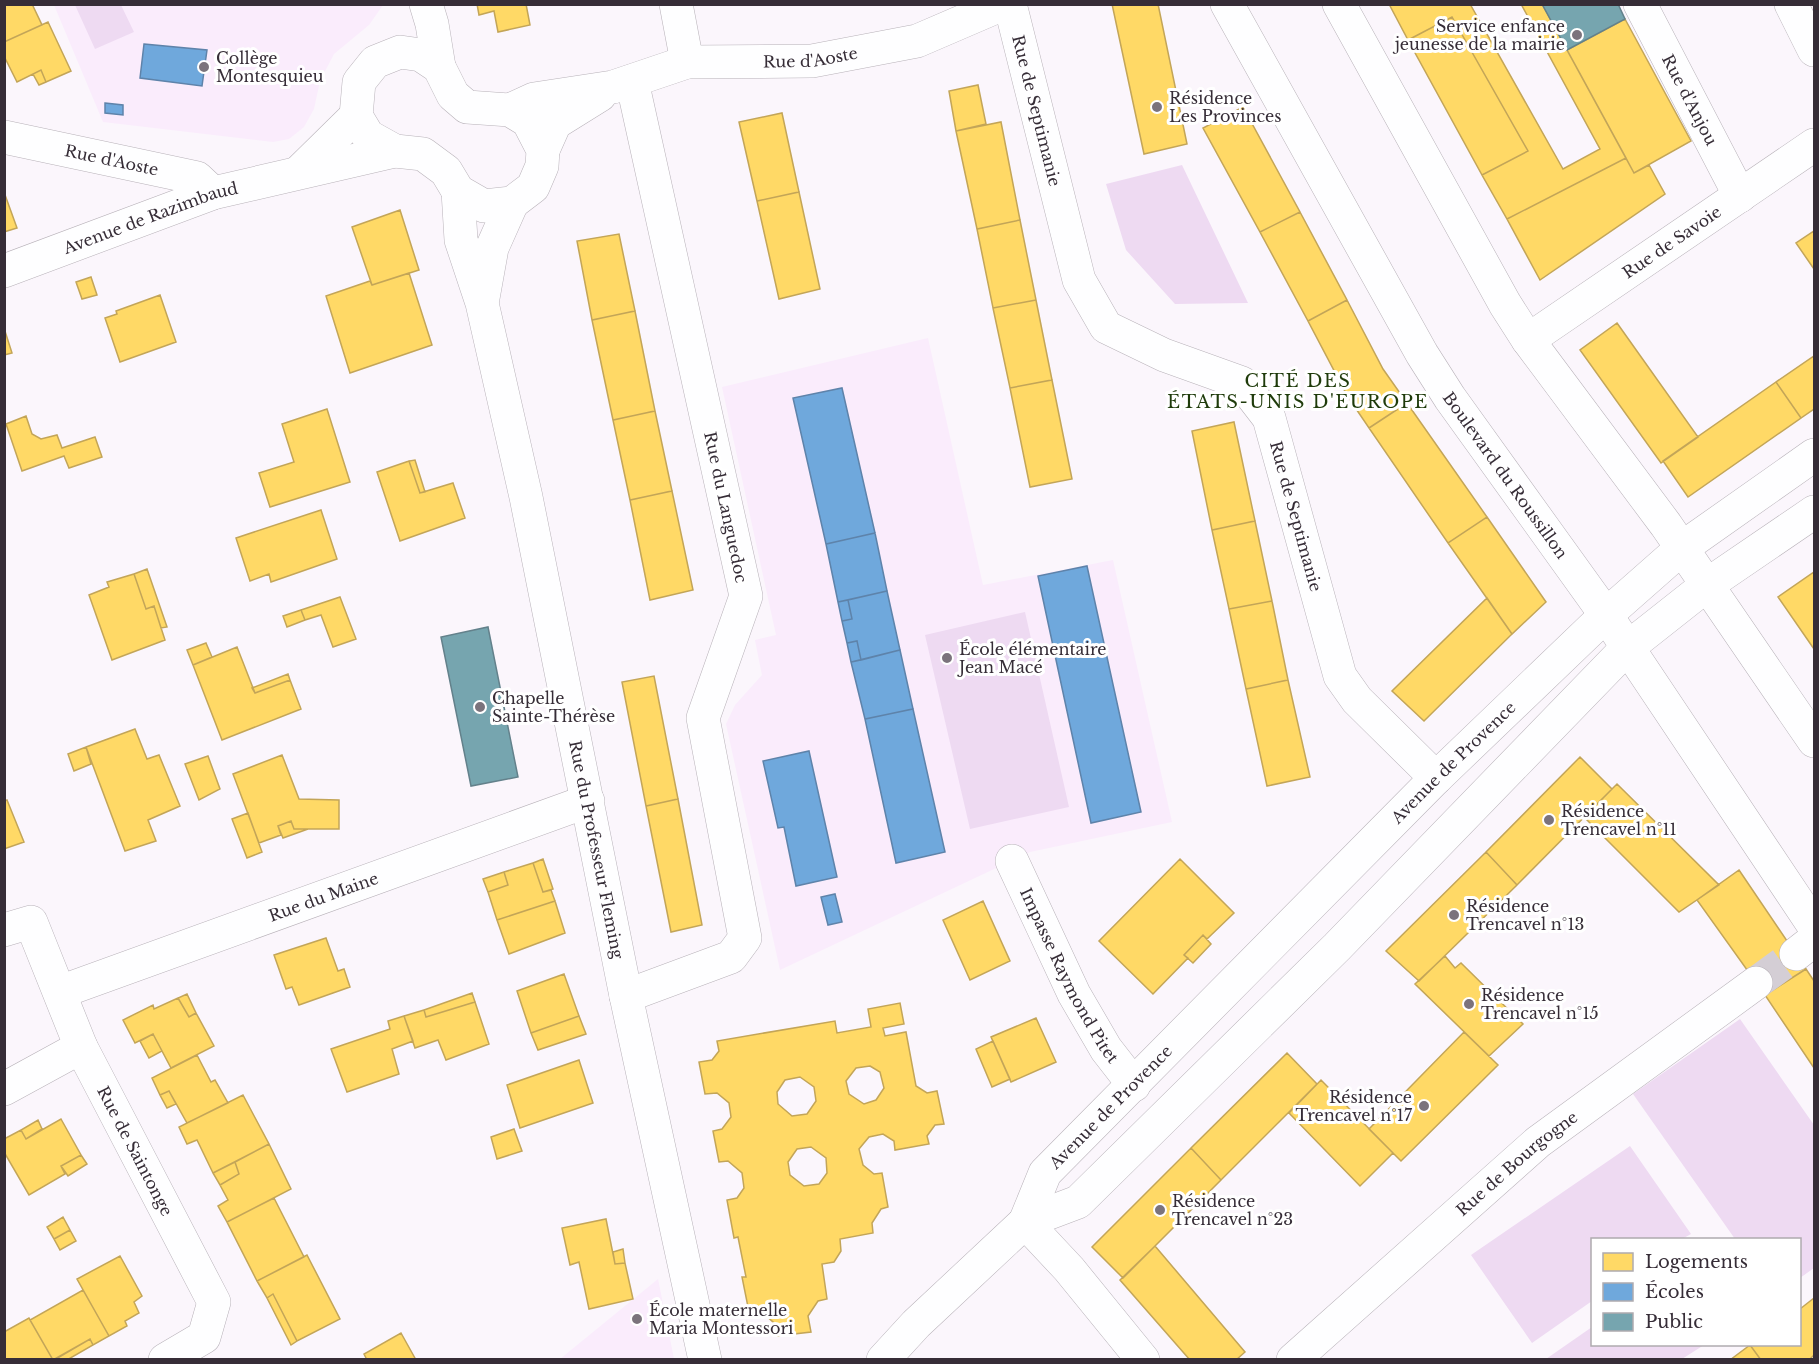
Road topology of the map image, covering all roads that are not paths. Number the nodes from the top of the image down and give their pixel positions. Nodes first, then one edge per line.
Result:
1 (415, 4) edge
2 (426, 4) edge
3 (676, 4) edge
4 (1003, 4) edge
5 (1010, 4) edge
6 (1227, 4) edge
7 (1339, 4) edge
8 (1640, 4) edge
9 (1791, 4) edge
10 (1815, 50) edge
11 (400, 52) junction
12 (687, 62) junction
13 (439, 67) junction
14 (622, 84) junction
15 (510, 110) junction
16 (356, 116) junction
17 (4, 137) edge
18 (1815, 145) edge
19 (543, 150) junction
20 (395, 151) junction
21 (299, 172) junction
22 (458, 191) junction
23 (213, 193) junction
24 (1740, 196) junction
25 (512, 203) junction
26 (4, 271) edge
27 (482, 303) junction
28 (1528, 340) junction
29 (1814, 458) edge
30 (1815, 512) edge
31 (1682, 548) junction
32 (1707, 585) junction
33 (1606, 615) junction
34 (1626, 649) junction
35 (1815, 741) edge
36 (1436, 778) junction
37 (588, 801) junction
38 (1012, 861) dead end
39 (18, 926) edge
40 (1815, 926) edge
41 (1756, 983) tunnel mouth
42 (60, 992) junction
43 (626, 996) junction
44 (81, 1047) junction
45 (1134, 1085) junction
46 (4, 1089) edge
47 (1025, 1222) junction
48 (165, 1359) edge
49 (705, 1359) edge
50 (883, 1359) edge
51 (1143, 1359) edge
52 (1293, 1359) edge

1 - 11 street
2 - 13 street
3 - 12 street
4 - 12 street, Rue d'Aoste
5 - 36 street, Rue de Septimanie
6 - 33 street, Boulevard du Roussillon
7 - 28 street
8 - 24 street, Rue d'Anjou
9 - 10 street
11 - 13 street
11 - 16 street
12 - 14 street, Rue d'Aoste
13 - 15 street
14 - 15 street, Rue d'Aoste
14 - 19 street, Rue d'Aoste
14 - 43 street, Rue du Languedoc
15 - 19 street
16 - 20 street
16 - 21 street
17 - 23 street, Rue d'Aoste
18 - 24 street, Rue de Savoie
19 - 25 street, Rue d'Aoste
20 - 21 street, Avenue de Razimbaud
20 - 22 street
21 - 23 street, Avenue de Razimbaud
22 - 25 street
22 - 27 street, Rue du Professeur Fleming
23 - 26 street, Avenue de Razimbaud
24 - 28 street, Rue de Savoie
25 - 27 street, Rue du Professeur Fleming
27 - 37 street, Rue du Professeur Fleming
28 - 31 street
29 - 31 street, Avenue de Provence
30 - 32 street
31 - 32 street
31 - 33 street, Avenue de Provence
32 - 34 street
32 - 35 street
33 - 34 street, Boulevard du Roussillon
33 - 36 street, Avenue de Provence
34 - 40 street, Boulevard du Roussillon
34 - 47 street
36 - 45 street, Avenue de Provence
37 - 42 street, Rue du Maine
37 - 43 street, Rue du Professeur Fleming
38 - 45 street, Impasse Raymond Pitet
39 - 42 street, Rue de Saintonge
41 - 52 street, Rue de Bourgogne
42 - 44 street, Rue de Saintonge
43 - 49 street, Rue du Professeur Fleming
44 - 46 street
44 - 48 street, Rue de Saintonge
45 - 47 street, Avenue de Provence
47 - 50 street
47 - 51 street

